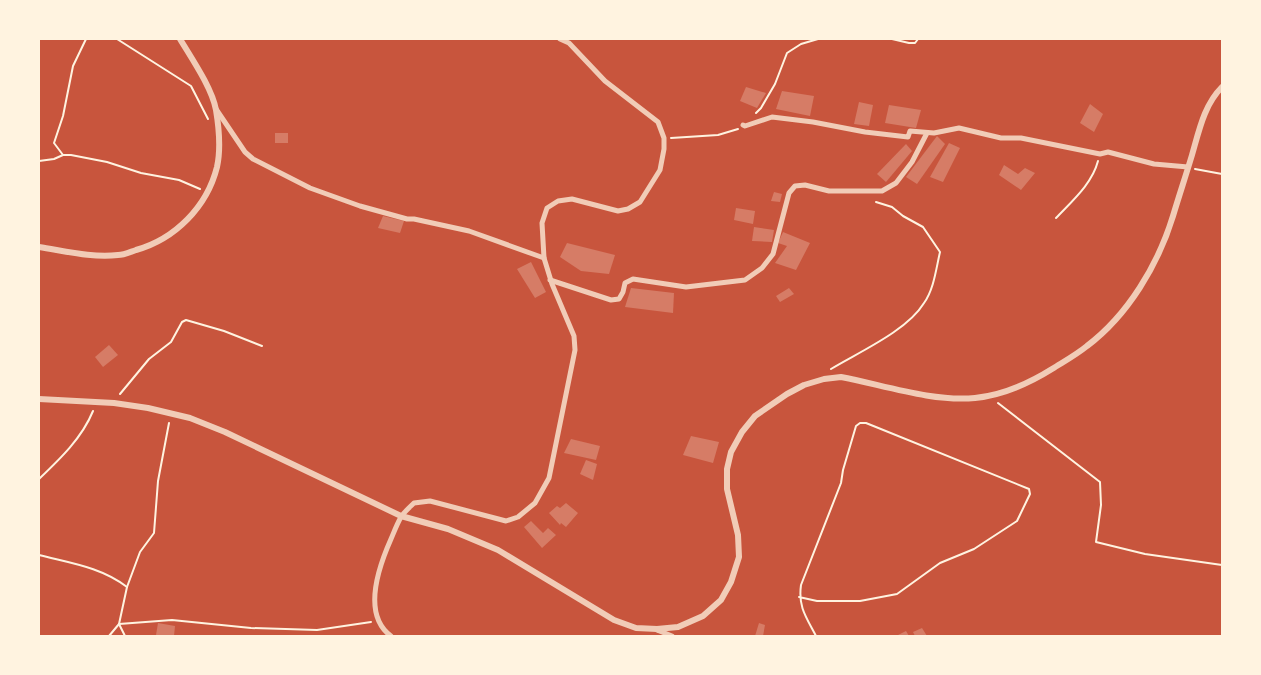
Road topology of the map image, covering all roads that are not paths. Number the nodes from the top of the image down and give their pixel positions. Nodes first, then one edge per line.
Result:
1 (180, 39) edge
2 (560, 39) edge
3 (1222, 87) edge
4 (216, 108) junction
5 (743, 125) road end
6 (927, 133) junction
7 (1188, 167) junction
8 (39, 247) edge
9 (544, 258) junction
10 (550, 280) junction
11 (39, 399) edge
12 (401, 516) junction
13 (656, 629) junction
14 (391, 636) edge
15 (672, 636) edge

1 - 4 street
2 - 9 street
3 - 7 street
4 - 8 street
4 - 9 street
5 - 6 street
6 - 7 street
6 - 10 street
7 - 13 street
9 - 10 street
10 - 12 street
11 - 12 street
12 - 13 street
12 - 14 street
13 - 15 street

